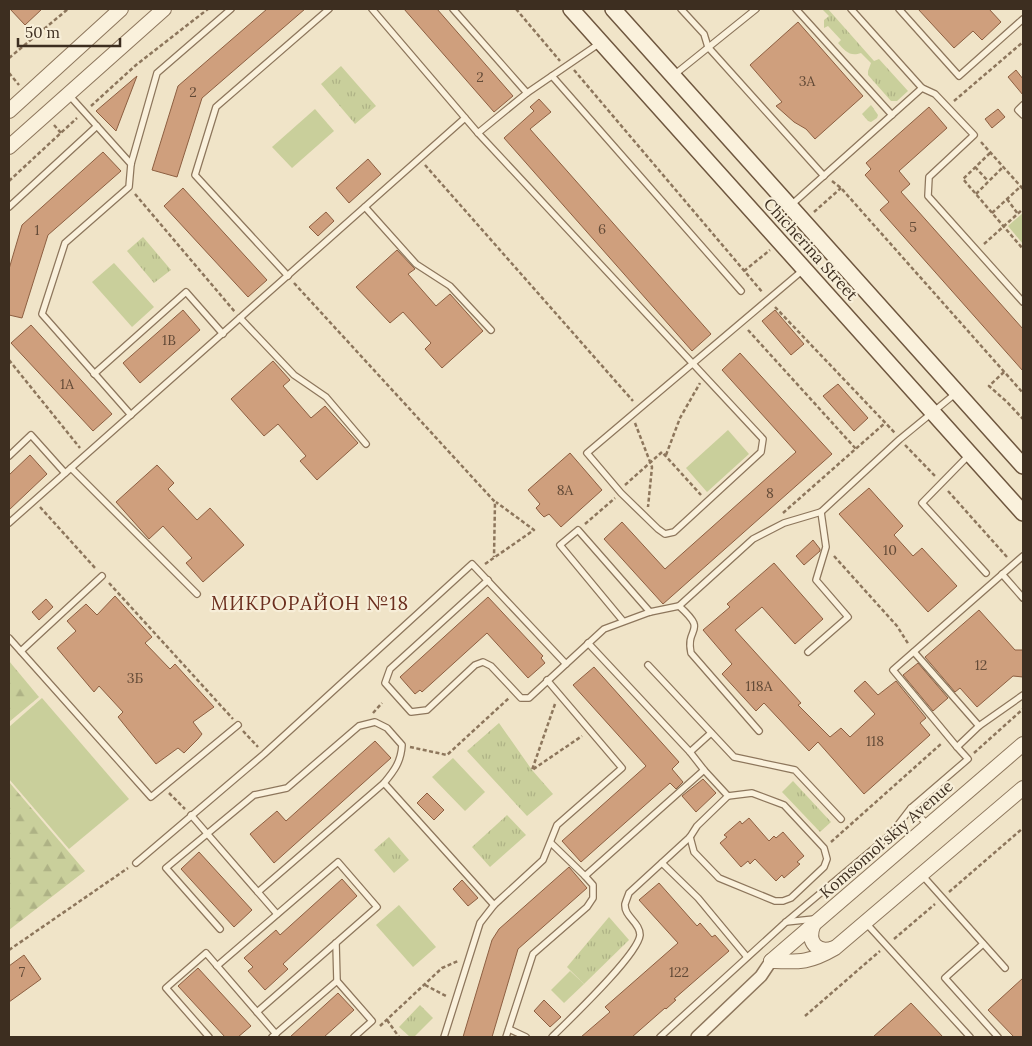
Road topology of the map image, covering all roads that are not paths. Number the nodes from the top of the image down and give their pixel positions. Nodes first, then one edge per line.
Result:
1 (121, 9) edge
2 (231, 9) edge
3 (329, 9) edge
4 (372, 9) edge
5 (453, 9) edge
6 (571, 9) edge
7 (613, 9) edge
8 (681, 9) edge
9 (756, 9) edge
10 (796, 9) edge
11 (851, 9) edge
12 (899, 9) edge
13 (162, 10) edge
14 (1023, 19) edge
15 (601, 42) junction
16 (708, 47) junction
17 (552, 76) junction
18 (673, 76) junction
19 (922, 88) junction
20 (527, 93) junction
21 (68, 94) junction
22 (1023, 105) edge
23 (9, 111) edge
24 (892, 115) junction
25 (1023, 116) edge
26 (465, 118) junction
27 (97, 126) junction
28 (478, 133) junction
29 (12, 140) edge
30 (130, 164) junction
31 (824, 176) junction
32 (790, 206) junction
33 (9, 207) edge
34 (365, 207) junction
35 (805, 268) junction
36 (288, 276) junction
37 (741, 291) dead end
38 (1023, 302) edge
39 (240, 318) junction
40 (491, 330) dead end
41 (223, 334) junction
42 (693, 362) junction
43 (94, 374) junction
44 (957, 392) junction
45 (933, 414) junction
46 (130, 415) junction
47 (366, 444) dead end
48 (970, 454) junction
49 (9, 456) edge
50 (1023, 466) edge
51 (71, 468) junction
52 (65, 473) junction
53 (821, 512) junction
54 (1023, 513) edge
55 (9, 523) edge
56 (1023, 556) edge
57 (986, 573) dead end
58 (1002, 574) junction
59 (102, 576) road end
60 (488, 580) junction
61 (197, 594) dead end
62 (1023, 598) edge
63 (679, 606) junction
64 (650, 612) junction
65 (623, 621) junction
66 (9, 638) edge
67 (588, 643) junction
68 (21, 651) junction
69 (808, 652) dead end
70 (914, 652) junction
71 (566, 664) junction
72 (648, 665) dead end
73 (547, 680) junction
74 (1023, 695) edge
75 (238, 725) road end
76 (979, 726) junction
77 (759, 731) dead end
78 (712, 733) junction
79 (1023, 744) edge
80 (957, 747) junction
81 (690, 752) junction
82 (704, 770) junction
83 (384, 783) junction
84 (1023, 788) edge
85 (728, 796) junction
86 (911, 808) junction
87 (191, 815) junction
88 (841, 819) dead end
89 (929, 826) junction
90 (207, 833) junction
91 (690, 837) junction
92 (551, 843) junction
93 (662, 862) junction
94 (136, 863) road end
95 (922, 874) junction
96 (585, 876) junction
97 (258, 892) junction
98 (494, 905) junction
99 (277, 914) junction
100 (786, 922) junction
101 (817, 922) junction
102 (865, 922) junction
103 (220, 930) dead end
104 (336, 943) junction
105 (983, 944) junction
106 (835, 948) junction
107 (748, 957) junction
108 (771, 961) junction
109 (218, 966) junction
110 (1006, 968) dead end
111 (337, 981) junction
112 (257, 1012) junction
113 (509, 1029) junction
114 (274, 1036) edge
115 (209, 1037) edge
116 (354, 1037) edge
117 (444, 1037) edge
118 (506, 1037) edge
119 (526, 1037) edge
120 (552, 1037) edge
121 (660, 1037) edge
122 (697, 1037) edge
123 (970, 1037) edge
124 (998, 1037) edge

1 - 23 street
2 - 30 lane
3 - 36 lane
4 - 26 lane
5 - 20 lane
6 - 15 main road, Chicherina Street
7 - 18 main road, Chicherina Street
8 - 16 lane
9 - 16 lane
10 - 24 lane
11 - 19 lane
12 - 14 lane
13 - 21 street
15 - 17 lane
15 - 35 main road, Chicherina Street
16 - 18 lane
16 - 31 lane
17 - 20 lane
17 - 37 lane
18 - 32 main road, Chicherina Street
19 - 24 lane
19 - 38 lane
20 - 28 lane
21 - 27 lane
21 - 29 street
22 - 25 lane
24 - 31 lane
26 - 28 lane
26 - 34 lane
27 - 30 lane
27 - 33 lane
28 - 42 lane
30 - 43 lane
31 - 32 lane
32 - 44 main road, Chicherina Street
34 - 36 lane
34 - 40 lane
35 - 42 lane
35 - 45 main road, Chicherina Street
36 - 39 lane
39 - 41 lane
39 - 47 lane
41 - 43 lane
41 - 46 lane
42 - 42 lane
43 - 46 lane
44 - 45 lane
44 - 50 main road, Chicherina Street
45 - 48 main road, Chicherina Street
45 - 53 lane
46 - 51 lane
48 - 54 main road, Chicherina Street
48 - 57 lane
49 - 52 lane
51 - 52 lane
51 - 61 lane
52 - 55 lane
53 - 63 lane
53 - 69 lane
56 - 58 lane
58 - 62 lane
58 - 70 lane
59 - 68 lane
60 - 71 lane
60 - 73 lane
60 - 87 lane
63 - 64 lane
63 - 77 lane
64 - 65 lane
64 - 65 lane
65 - 67 lane
66 - 68 lane
67 - 71 lane
67 - 81 lane
68 - 75 lane
70 - 76 lane
70 - 80 lane
71 - 73 lane
72 - 78 lane
73 - 92 lane
74 - 76 lane
76 - 80 lane
78 - 81 lane
78 - 88 lane
79 - 89 street, Komsomol'skiy Avenue
80 - 86 lane
81 - 82 lane
82 - 85 lane
82 - 96 lane
83 - 90 lane
83 - 97 lane
83 - 98 lane
84 - 95 street
85 - 91 lane
85 - 91 lane
86 - 89 lane
86 - 100 lane
87 - 90 lane
87 - 94 lane
89 - 101 street, Komsomol'skiy Avenue
90 - 97 lane
90 - 103 lane
91 - 93 lane
92 - 96 lane
92 - 98 lane
93 - 107 lane
93 - 120 lane
95 - 102 street
95 - 105 lane
96 - 113 lane
97 - 99 lane
98 - 117 lane
99 - 104 lane
99 - 109 lane
100 - 101 lane
100 - 107 lane
101 - 106 street
101 - 108 street, Komsomol'skiy Avenue
102 - 106 street
102 - 123 lane
104 - 111 lane
104 - 112 lane
105 - 110 lane
105 - 124 lane
106 - 108 street
107 - 121 lane
108 - 122 street, Komsomol'skiy Avenue
109 - 112 lane
109 - 115 lane
111 - 114 lane
111 - 116 lane
112 - 114 lane
113 - 118 lane
113 - 119 lane

